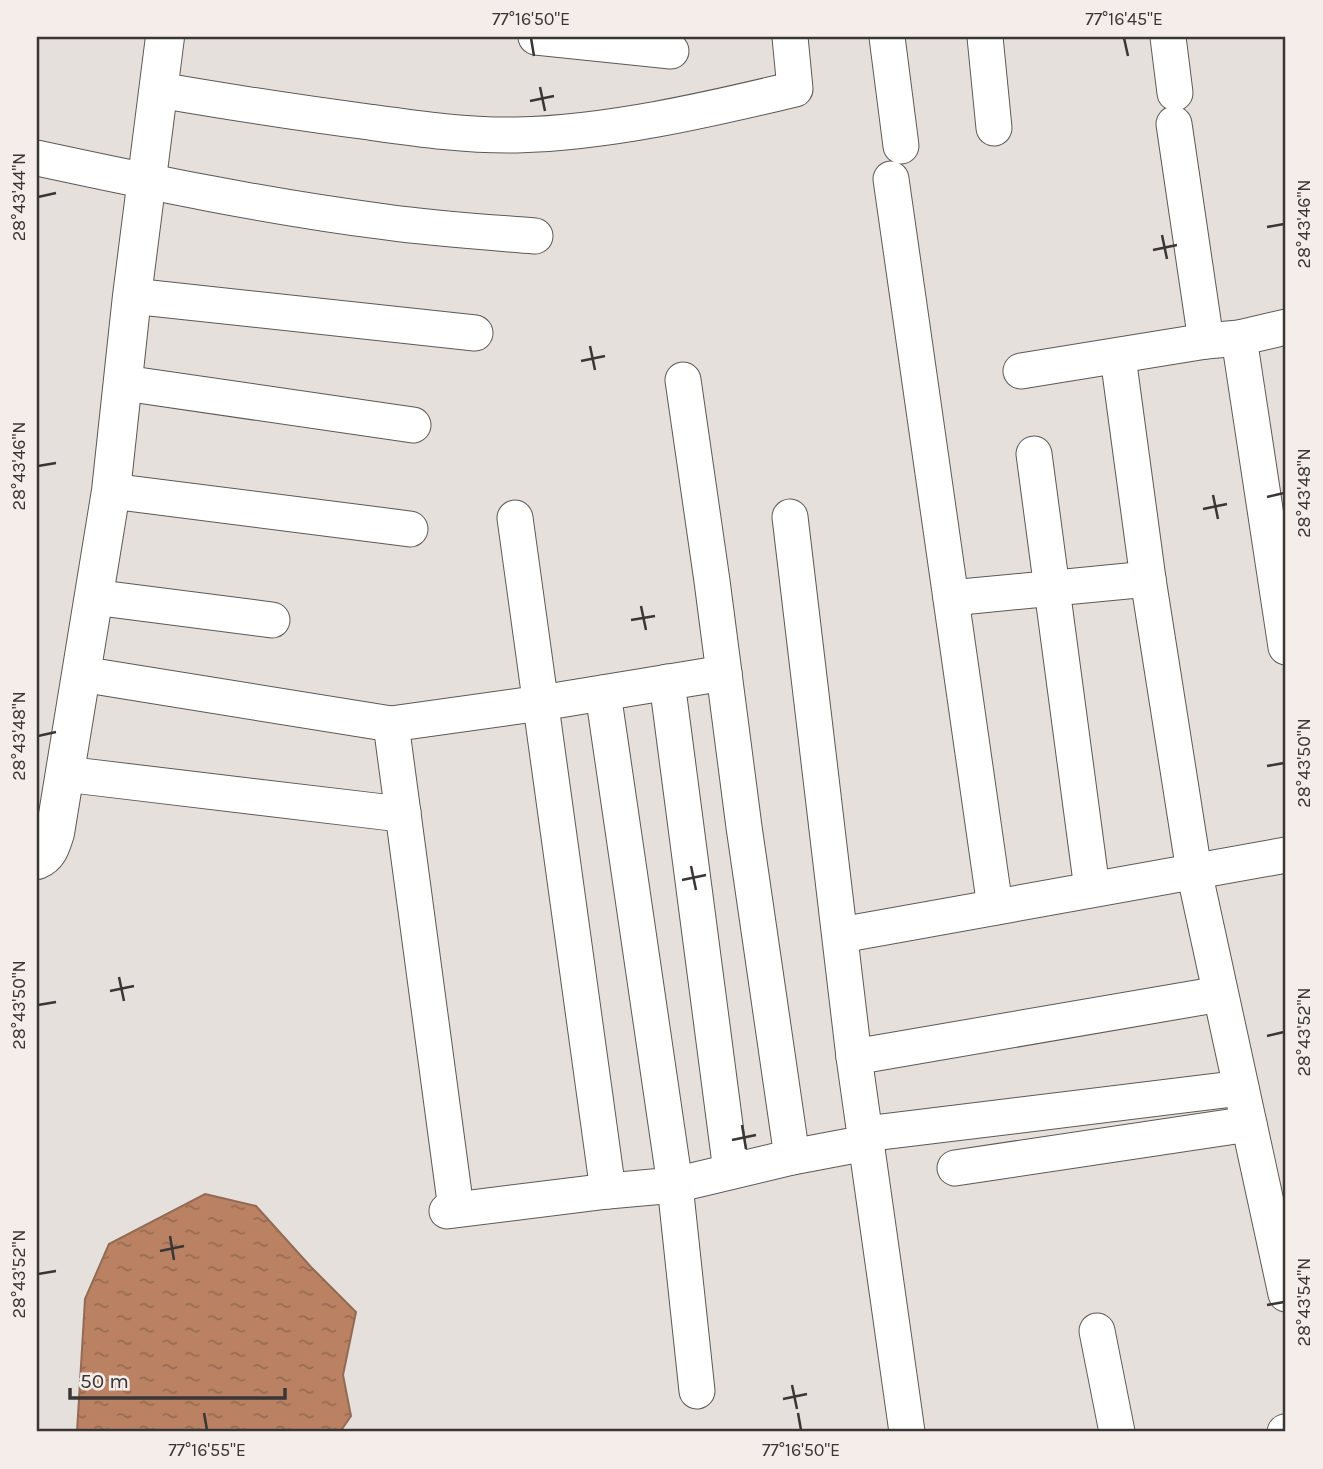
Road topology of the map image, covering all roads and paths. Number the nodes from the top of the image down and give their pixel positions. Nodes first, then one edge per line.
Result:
1 (165, 37) edge
2 (536, 37) edge
3 (790, 37) edge
4 (887, 37) edge
5 (985, 37) edge
6 (1168, 37) edge
7 (671, 51) dead end
8 (159, 90) junction
9 (994, 128) dead end
10 (901, 146) dead end
11 (37, 158) edge
12 (891, 179) dead end
13 (147, 181) junction
14 (535, 236) dead end
15 (132, 296) junction
16 (1286, 327) edge
17 (475, 334) dead end
18 (1223, 340) junction
19 (1118, 357) junction
20 (1021, 371) dead end
21 (683, 380) dead end
22 (124, 383) junction
23 (413, 425) dead end
24 (1034, 454) dead end
25 (110, 491) junction
26 (790, 517) dead end
27 (515, 518) dead end
28 (410, 530) dead end
29 (1148, 579) junction
30 (1052, 589) junction
31 (93, 597) junction
32 (951, 598) junction
33 (272, 620) dead end
34 (1286, 647) edge
35 (724, 673) junction
36 (80, 674) junction
37 (667, 682) junction
38 (603, 693) junction
39 (541, 703) junction
40 (391, 724) junction
41 (65, 774) junction
42 (403, 812) junction
43 (1286, 855) edge
44 (37, 860) edge
45 (1194, 871) junction
46 (1092, 889) junction
47 (995, 906) junction
48 (841, 935) junction
49 (1220, 994) junction
50 (854, 1056) junction
51 (1241, 1088) junction
52 (1249, 1124) junction
53 (865, 1138) junction
54 (792, 1157) junction
55 (955, 1168) dead end
56 (731, 1171) junction
57 (675, 1185) junction
58 (608, 1191) junction
59 (1286, 1294) edge
60 (1097, 1331) dead end
61 (697, 1391) dead end
62 (908, 1432) edge
63 (1117, 1432) edge

1 - 8 street
2 - 7 street
3 - 8 street
4 - 10 street
5 - 9 street
6 - 18 street
8 - 13 street
11 - 13 street
12 - 32 street
13 - 14 street
13 - 15 street
15 - 17 street
15 - 22 street
16 - 18 street
18 - 19 street
18 - 34 street
19 - 20 street
19 - 29 street
21 - 35 street
22 - 23 street
22 - 25 street
24 - 30 street
25 - 28 street
25 - 31 street
26 - 48 street
27 - 39 street
29 - 30 street
29 - 45 street
30 - 32 street
30 - 46 street
31 - 33 street
31 - 36 street
32 - 47 street
35 - 37 street
35 - 54 street
36 - 40 street
36 - 41 street
37 - 38 street
37 - 56 street
38 - 39 street
38 - 57 street
39 - 40 street
39 - 58 street
40 - 42 street
41 - 42 street
41 - 44 street
42 - 58 street
43 - 45 street
45 - 46 street
45 - 49 street
46 - 47 street
47 - 48 street
48 - 50 street
49 - 50 street
49 - 51 street
50 - 53 street
51 - 52 street
51 - 53 street
52 - 55 street
52 - 59 street
53 - 54 street
53 - 62 street
54 - 56 street
56 - 57 street
57 - 58 street
57 - 61 street
60 - 63 street

